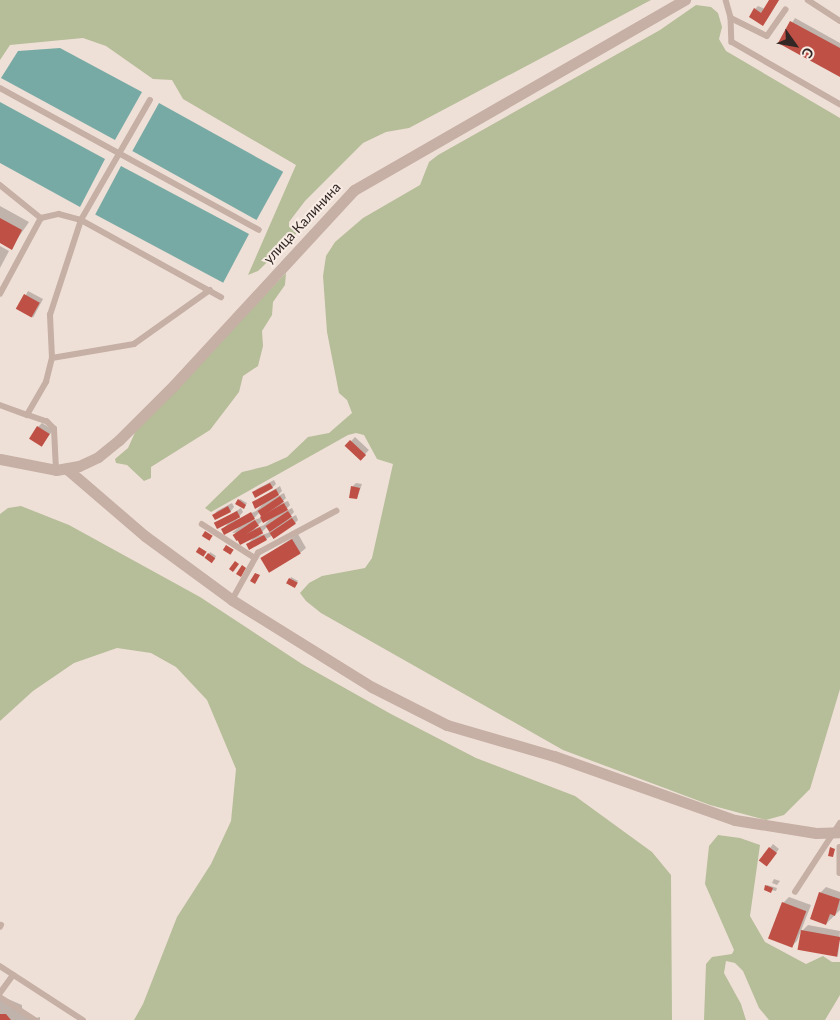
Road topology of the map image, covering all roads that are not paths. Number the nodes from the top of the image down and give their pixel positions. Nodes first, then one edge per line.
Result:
1 (685, 0) edge
2 (726, 0) edge
3 (808, 0) edge
4 (785, 10) dead end
5 (731, 18) junction
6 (840, 21) edge
7 (0, 88) edge
8 (150, 100) dead end
9 (840, 104) edge
10 (120, 154) junction
11 (0, 185) edge
12 (41, 218) junction
13 (81, 220) junction
14 (259, 230) dead end
15 (210, 290) junction
16 (0, 294) edge
17 (221, 296) dead end
18 (52, 358) junction
19 (0, 405) edge
20 (27, 415) junction
21 (0, 459) edge
22 (62, 470) junction
23 (336, 511) dead end
24 (202, 524) dead end
25 (254, 558) junction
26 (232, 600) junction
27 (838, 829) edge
28 (840, 847) edge
29 (840, 873) edge
30 (796, 892) dead end
31 (0, 966) edge
32 (12, 974) junction
33 (0, 993) edge
34 (0, 997) edge
35 (35, 1020) edge
36 (83, 1020) edge

1 - 22 street, улица Калинина
2 - 5 lane
3 - 6 lane
4 - 5 lane
5 - 9 lane
7 - 10 lane
8 - 10 lane
10 - 13 lane
10 - 14 lane
11 - 12 lane
12 - 13 lane
12 - 16 lane
13 - 15 lane
13 - 18 lane
15 - 17 lane
15 - 18 lane
18 - 20 lane
19 - 20 lane
20 - 22 lane
21 - 22 street
22 - 26 street
23 - 25 lane
24 - 25 lane
25 - 26 lane
26 - 27 street
27 - 30 lane
28 - 29 lane
31 - 32 lane
32 - 33 lane
32 - 36 lane
34 - 35 lane

